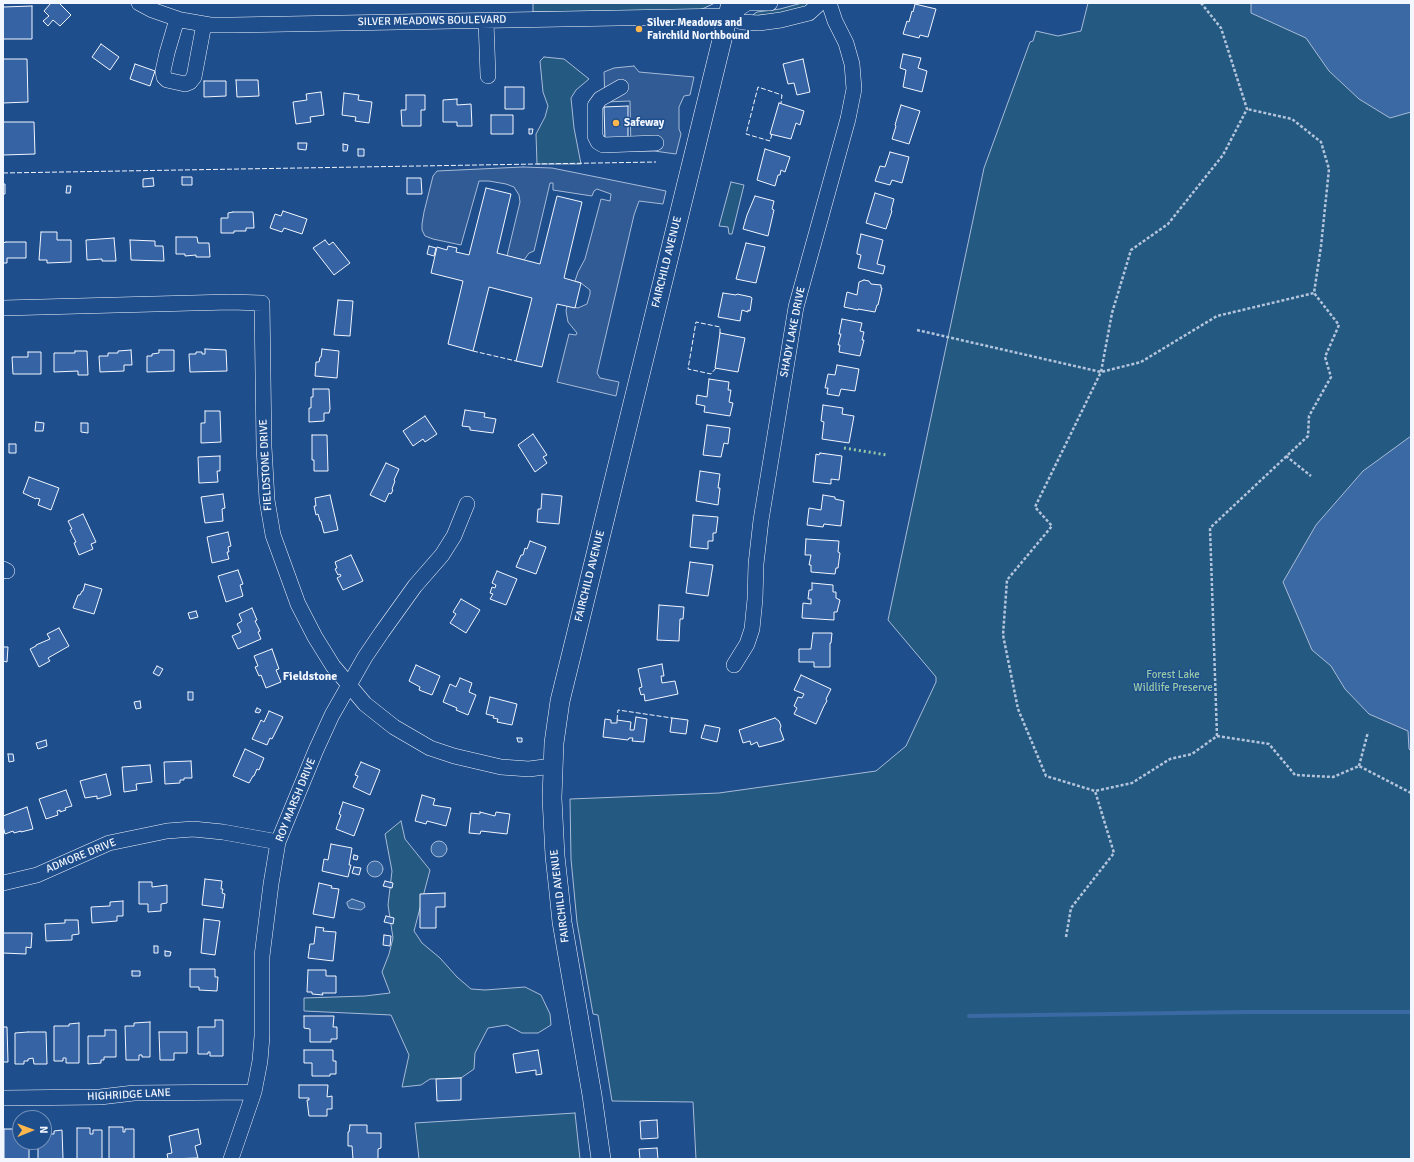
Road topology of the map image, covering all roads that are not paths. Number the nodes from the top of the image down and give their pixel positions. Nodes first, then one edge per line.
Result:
1 (139, 3) edge
2 (770, 3) edge
3 (820, 3) edge
4 (829, 3) edge
5 (729, 10) edge
6 (176, 19) junction
7 (486, 20) junction
8 (204, 24) junction
9 (488, 76) dead end
10 (621, 87) dead end
11 (656, 143) dead end
12 (3, 308) edge
13 (467, 504) dead end
14 (734, 665) dead end
15 (349, 685) junction
16 (552, 766) junction
17 (278, 842) junction
18 (3, 883) edge
19 (254, 1092) junction
20 (3, 1098) edge
21 (231, 1159) edge
22 (601, 1159) edge

1 - 6 street, SILVER MEADOWS BOULEVARD
2 - 5 street
3 - 5 street
4 - 14 street, SHADY LAKE DRIVE
5 - 7 street, SILVER MEADOWS BOULEVARD
5 - 16 main road, FAIRCHILD AVENUE
6 - 8 street, SILVER MEADOWS BOULEVARD
6 - 8 street
7 - 8 street, SILVER MEADOWS BOULEVARD
7 - 9 street
10 - 11 street
12 - 15 street, FIELDSTONE DRIVE
13 - 15 street, ROY MARSH DRIVE
15 - 16 street, FIELDSTONE DRIVE
15 - 17 street, ROY MARSH DRIVE
16 - 22 main road, FAIRCHILD AVENUE
17 - 18 street, ADMORE DRIVE
17 - 19 street, ROY MARSH DRIVE
19 - 20 street, HIGHRIDGE LANE
19 - 21 street, ROY MARSH DRIVE

